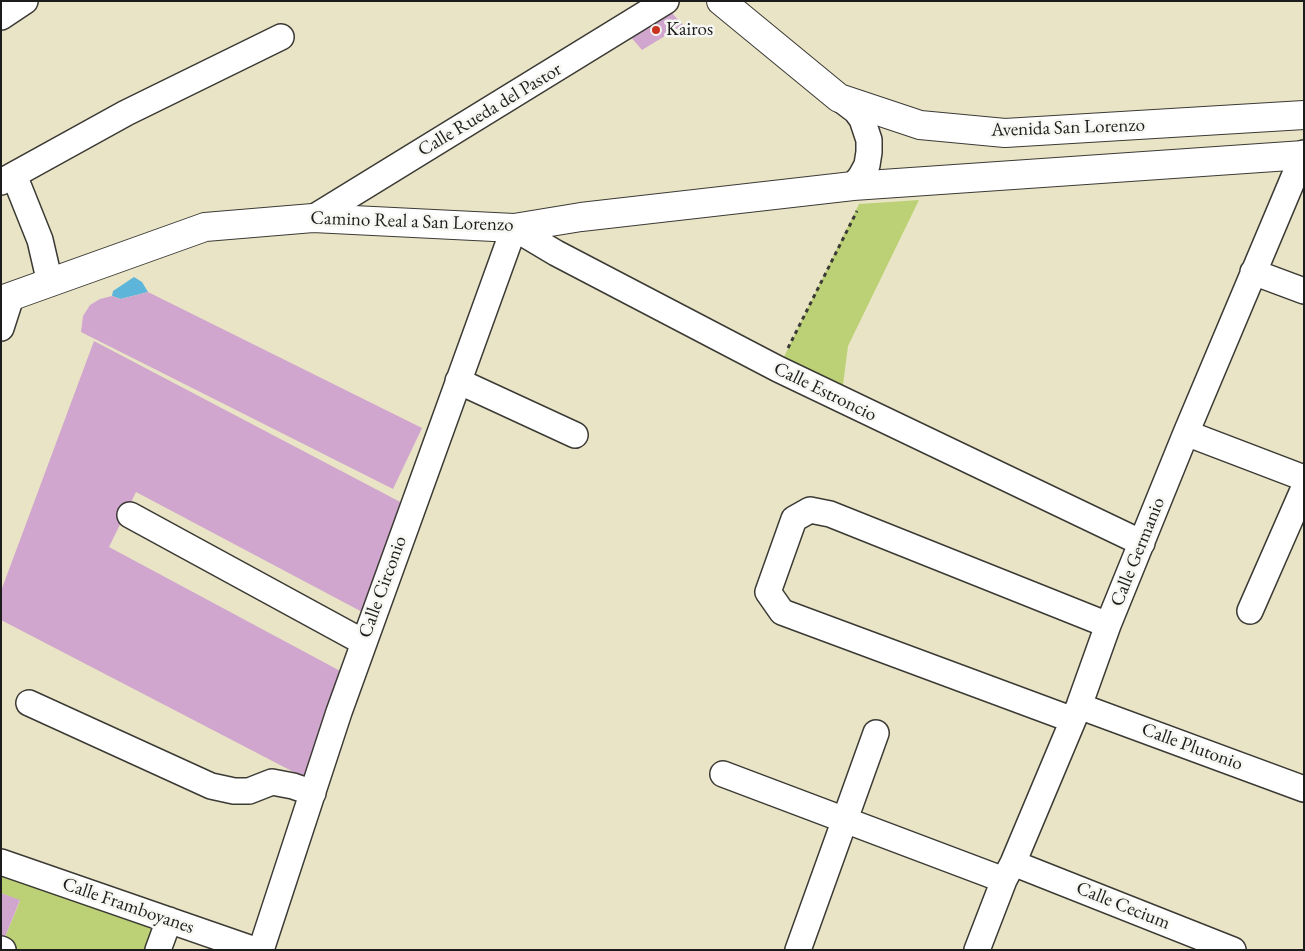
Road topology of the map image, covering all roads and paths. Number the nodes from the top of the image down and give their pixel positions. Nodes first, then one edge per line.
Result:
1 (25, 1) edge
2 (666, 1) edge
3 (721, 1) edge
4 (1, 17) edge
5 (281, 37) dead end
6 (839, 98) junction
7 (1304, 115) edge
8 (1303, 154) edge
9 (8, 178) edge
10 (855, 199) junction
11 (313, 218) junction
12 (514, 228) junction
13 (1253, 272) junction
14 (50, 283) junction
15 (1304, 291) edge
16 (5, 310) edge
17 (778, 369) junction
18 (458, 381) junction
19 (1186, 433) junction
20 (575, 434) dead end
21 (1304, 478) edge
22 (1304, 488) edge
23 (130, 515) dead end
24 (1142, 543) junction
25 (1250, 610) dead end
26 (1108, 625) junction
27 (363, 642) junction
28 (29, 703) dead end
29 (1076, 713) junction
30 (876, 733) dead end
31 (723, 774) dead end
32 (1304, 789) edge
33 (313, 794) junction
34 (844, 820) junction
35 (1, 862) edge
36 (1008, 871) junction
37 (170, 920) junction
38 (158, 950) edge
39 (255, 950) edge
40 (261, 950) edge
41 (798, 950) edge
42 (977, 950) edge
43 (1233, 950) edge

1 - 4 street
2 - 11 street, Calle Rueda del Pastor
3 - 6 main road, Avenida San Lorenzo
5 - 9 street
6 - 7 main road, Avenida San Lorenzo
6 - 10 street
8 - 10 main road
8 - 13 street, Calle Germanio
9 - 14 street
10 - 12 main road, Camino Real a San Lorenzo
10 - 17 path
11 - 12 main road, Camino Real a San Lorenzo
11 - 14 main road, Camino Real a San Lorenzo
12 - 17 street, Calle Estroncio
12 - 18 street, Calle Circonio
13 - 15 street
13 - 19 street, Calle Germanio
14 - 16 main road, Camino Real a San Lorenzo
17 - 24 street, Calle Estroncio
18 - 20 street
18 - 27 street, Calle Circonio
19 - 21 street
19 - 24 street, Calle Germanio
22 - 25 street
23 - 27 street
24 - 26 street, Calle Germanio
26 - 29 street, Calle Germanio
26 - 29 street, Calle Plutonio
27 - 33 street, Calle Circonio
28 - 33 street
29 - 32 street, Calle Plutonio
29 - 36 street, Calle Germanio
30 - 34 street
31 - 34 street, Calle Cecium
33 - 40 street, Calle Circonio
34 - 36 street, Calle Cecium
34 - 41 street
35 - 37 street, Calle Framboyanes
36 - 42 street, Calle Germanio
36 - 43 street, Calle Cecium
37 - 38 street
37 - 39 street, Calle Framboyanes

